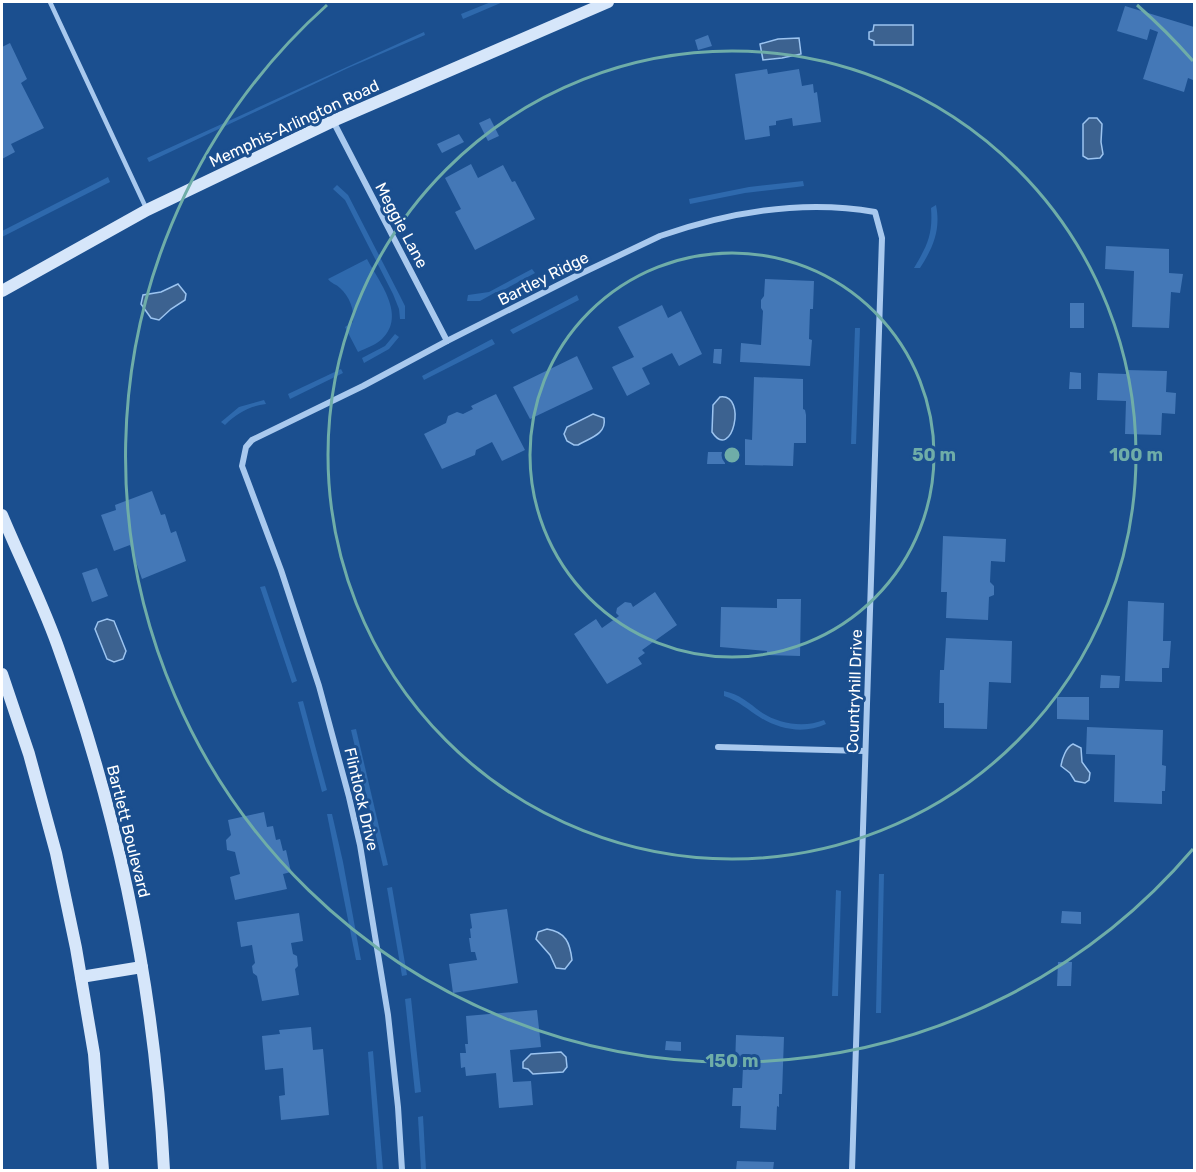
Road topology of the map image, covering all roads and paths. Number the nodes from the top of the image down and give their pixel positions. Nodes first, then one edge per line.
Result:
1 (50, 2) edge
2 (608, 2) edge
3 (333, 121) junction
4 (147, 210) junction
5 (875, 213) joint
6 (2, 291) edge
7 (447, 341) junction
8 (246, 447) joint
9 (2, 515) edge
10 (2, 674) edge
11 (718, 747) dead end
12 (865, 751) junction
13 (142, 967) junction
14 (81, 977) junction
15 (103, 1170) edge
16 (164, 1170) edge
17 (402, 1170) edge
18 (852, 1170) edge

1 - 4 lane
2 - 3 main road, Memphis-Arlington Road
3 - 4 main road, Memphis-Arlington Road
3 - 7 street, Meggie Lane
4 - 6 main road, Memphis-Arlington Road
5 - 7 street, Bartley Ridge
5 - 12 street, Countryhill Drive
7 - 8 street, Bartley Ridge
8 - 17 street, Flintlock Drive
9 - 13 main road, Bartlett Boulevard
10 - 14 main road
11 - 12 street
12 - 18 street, Countryhill Drive
13 - 14 main road
13 - 16 main road, Bartlett Boulevard
14 - 15 main road

